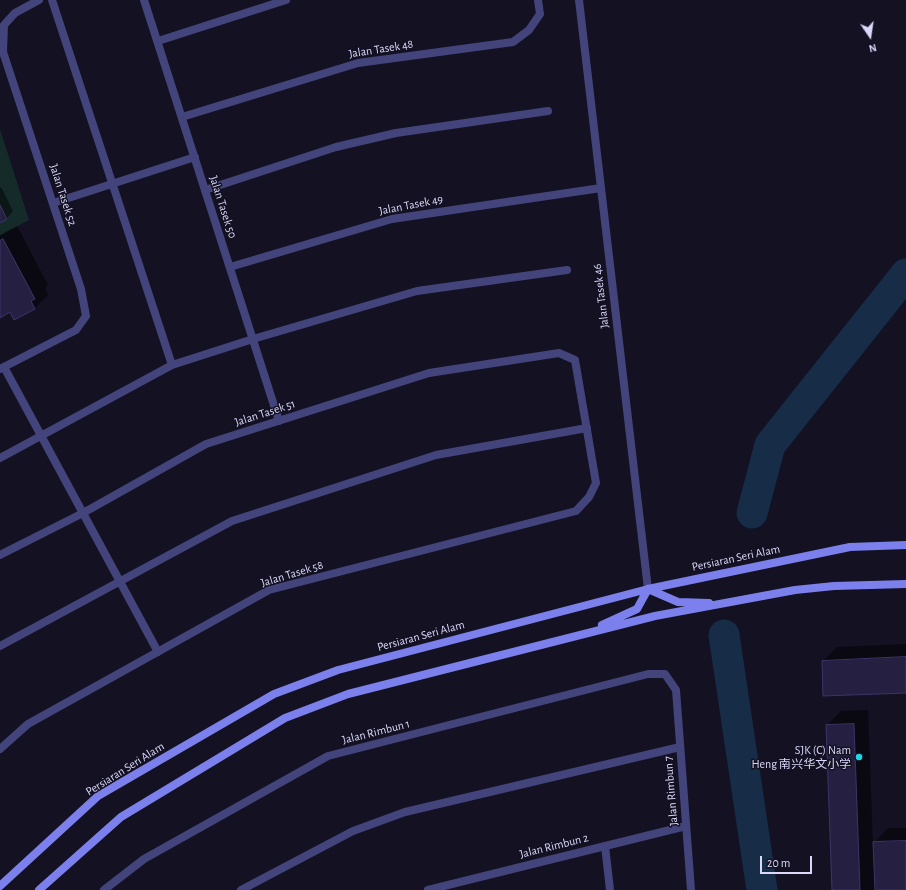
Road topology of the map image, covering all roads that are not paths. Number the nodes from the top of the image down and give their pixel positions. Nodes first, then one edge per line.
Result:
1 (39, 0) edge
2 (52, 0) edge
3 (144, 0) edge
4 (286, 0) edge
5 (538, 0) edge
6 (579, 0) edge
7 (158, 41) junction
8 (548, 112) dead end
9 (182, 117) junction
10 (195, 157) junction
11 (113, 183) junction
12 (601, 188) junction
13 (205, 190) junction
14 (53, 203) junction
15 (230, 267) junction
16 (567, 270) dead end
17 (253, 339) junction
18 (172, 365) junction
19 (2, 368) edge
20 (279, 421) junction
21 (587, 428) junction
22 (41, 436) junction
23 (0, 458) edge
24 (83, 513) junction
25 (906, 545) edge
26 (0, 555) edge
27 (120, 581) junction
28 (906, 584) edge
29 (648, 589) junction
30 (720, 604) junction
31 (586, 633) junction
32 (0, 646) edge
33 (158, 652) junction
34 (676, 690) joint
35 (680, 747) junction
36 (0, 749) edge
37 (686, 826) junction
38 (605, 846) junction
39 (0, 886) edge
40 (108, 889) edge
41 (39, 890) edge
42 (241, 890) edge
43 (428, 890) edge
44 (610, 890) edge
45 (691, 890) edge

1 - 14 street, Jalan Tasek 52
2 - 11 street
3 - 7 street, Jalan Tasek 50
4 - 7 street
5 - 9 street, Jalan Tasek 48
6 - 12 street, Jalan Tasek 46
7 - 9 street, Jalan Tasek 50
8 - 13 street
9 - 10 street, Jalan Tasek 50
10 - 11 street
10 - 13 street, Jalan Tasek 50
11 - 14 street
11 - 18 street
12 - 15 street, Jalan Tasek 49
12 - 29 street, Jalan Tasek 46
13 - 15 street, Jalan Tasek 50
14 - 19 street, Jalan Tasek 52
15 - 17 street, Jalan Tasek 50
16 - 17 street
17 - 18 street
17 - 20 street, Jalan Tasek 50
18 - 22 street
19 - 22 street
20 - 21 street, Jalan Tasek 51
20 - 24 street, Jalan Tasek 51
21 - 27 street
21 - 33 street, Jalan Tasek 58
22 - 23 street
22 - 24 street
24 - 26 street, Jalan Tasek 51
24 - 27 street
25 - 29 main road, Persiaran Seri Alam
27 - 32 street
27 - 33 street
28 - 30 main road
29 - 30 main road
29 - 31 main road
29 - 39 main road, Persiaran Seri Alam
30 - 31 main road
31 - 41 main road
33 - 36 street, Jalan Tasek 58
34 - 35 street, Jalan Rimbun 7
34 - 40 street, Jalan Rimbun 1
35 - 37 street, Jalan Rimbun 7
35 - 42 street
37 - 38 street, Jalan Rimbun 2
37 - 45 street, Jalan Rimbun 7
38 - 43 street, Jalan Rimbun 2
38 - 44 street

